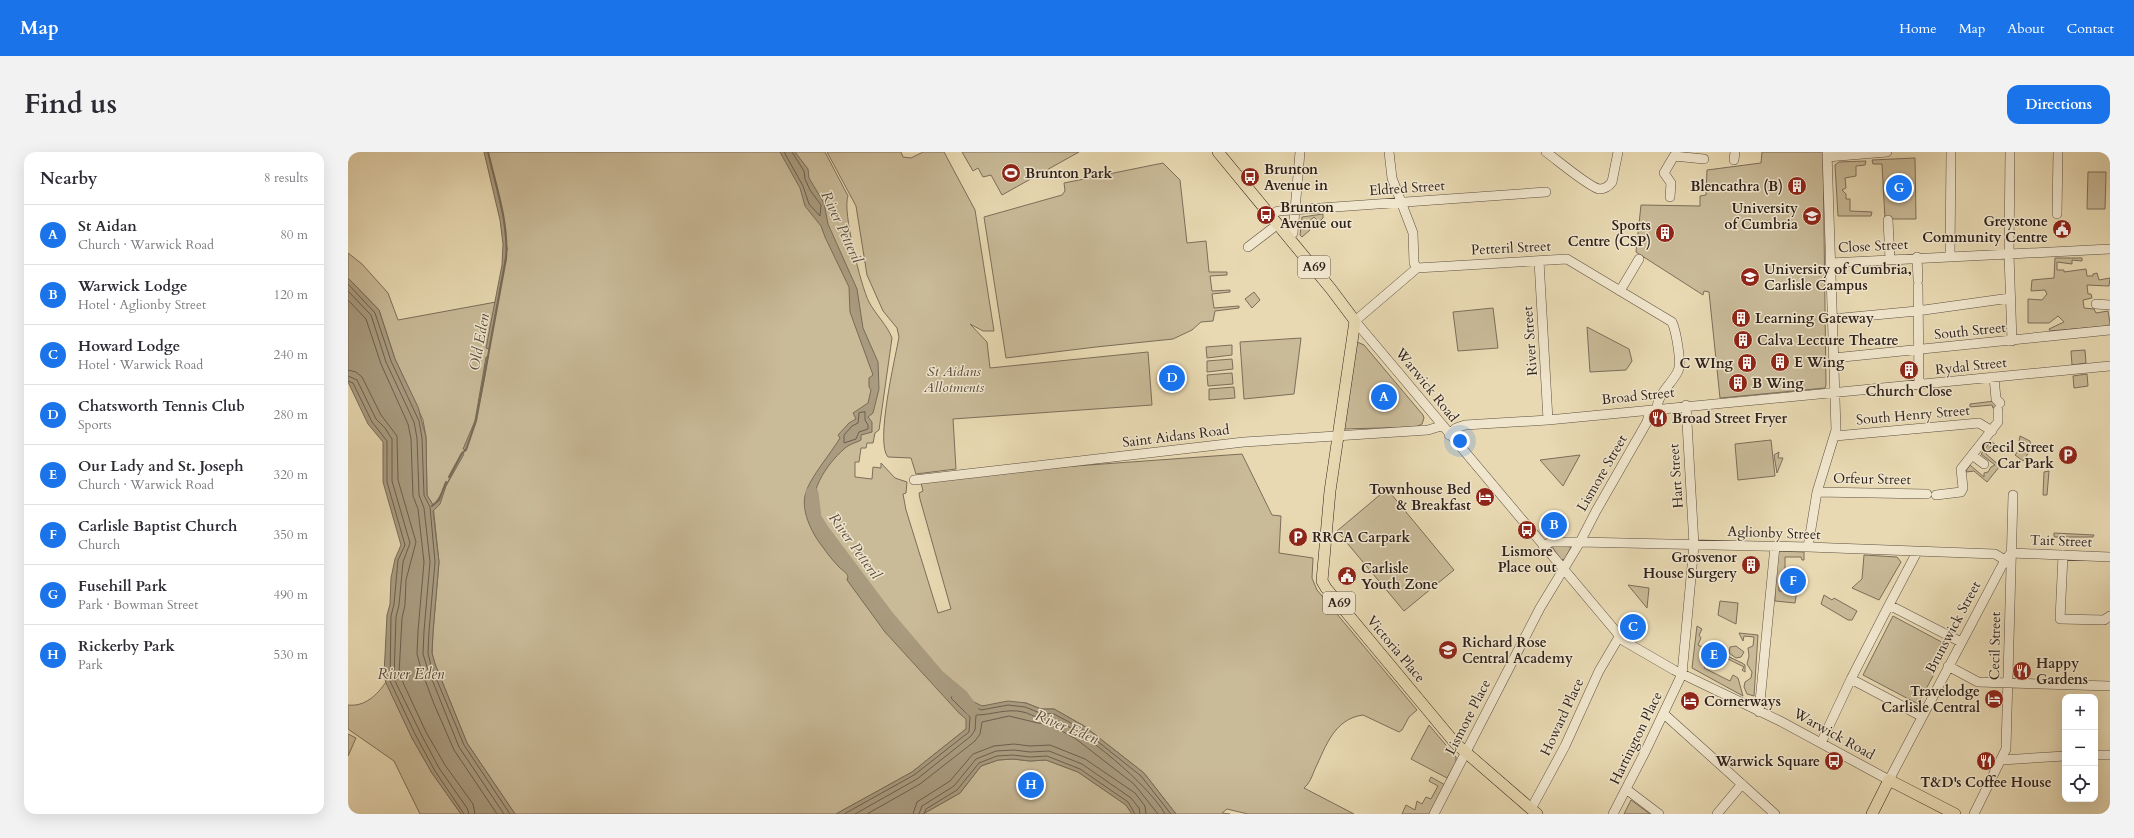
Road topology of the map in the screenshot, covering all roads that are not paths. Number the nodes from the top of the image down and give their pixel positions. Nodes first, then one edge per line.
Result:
1 (1218, 152) edge
2 (1300, 152) edge
3 (1389, 152) edge
4 (1546, 152) edge
5 (1618, 152) edge
6 (1887, 152) edge
7 (1951, 152) edge
8 (2010, 152) edge
9 (2058, 152) edge
10 (1674, 154) edge
11 (1827, 154) edge
12 (1704, 159) dead end
13 (1546, 192) dead end
14 (1670, 197) dead end
15 (1402, 202) junction
16 (1294, 210) junction
17 (2057, 214) dead end
18 (1271, 215) junction
19 (1888, 220) dead end
20 (1278, 224) junction
21 (1289, 237) junction
22 (1248, 247) dead end
23 (2110, 249) edge
24 (2009, 254) junction
25 (1950, 256) junction
26 (1917, 257) junction
27 (1639, 259) dead end
28 (1890, 259) junction
29 (1539, 261) junction
30 (1830, 263) junction
31 (1417, 268) junction
32 (1620, 291) junction
33 (2010, 298) junction
34 (2096, 304) dead end
35 (2110, 305) edge
36 (1917, 310) junction
37 (1832, 318) junction
38 (1355, 321) junction
39 (2110, 330) edge
40 (2012, 341) junction
41 (1918, 350) junction
42 (1833, 358) junction
43 (2110, 366) edge
44 (1994, 377) junction
45 (1919, 385) junction
46 (1834, 393) junction
47 (1686, 405) junction
48 (1654, 409) junction
49 (1548, 420) junction
50 (1441, 426) junction
51 (1992, 431) junction
52 (1449, 435) junction
53 (1337, 436) junction
54 (1835, 436) junction
55 (1972, 455) junction
56 (1984, 464) dead end
57 (914, 480) dead end
58 (1817, 492) junction
59 (1927, 494) dead end
60 (1936, 495) dead end
61 (2013, 495) dead end
62 (1580, 542) junction
63 (1694, 545) junction
64 (1543, 546) junction
65 (1775, 546) junction
66 (1808, 547) junction
67 (1917, 552) junction
68 (2011, 553) junction
69 (2063, 555) junction
70 (2110, 557) edge
71 (2005, 560) junction
72 (1563, 571) junction
73 (1889, 604) junction
74 (2110, 616) edge
75 (1619, 637) junction
76 (1961, 642) junction
77 (1948, 666) junction
78 (1682, 674) junction
79 (1851, 679) junction
80 (2008, 682) junction
81 (2110, 686) edge
82 (1759, 712) junction
83 (1664, 714) junction
84 (1921, 716) junction
85 (1821, 743) junction
86 (1465, 753) junction
87 (2098, 755) edge
88 (2110, 755) edge
89 (2062, 756) edge
90 (2002, 760) junction
91 (1888, 780) junction
92 (1742, 784) junction
93 (1626, 789) junction
94 (1534, 812) edge
95 (1434, 814) edge
96 (1613, 814) edge
97 (1659, 814) edge
98 (1717, 814) edge
99 (1775, 814) edge
100 (1872, 814) edge
101 (1955, 814) edge
102 (1974, 814) edge

1 - 18 main road, Warwick Road / A69
2 - 16 street
3 - 15 street
4 - 5 street
6 - 11 street
7 - 25 street
8 - 24 street
9 - 17 street
10 - 12 street
10 - 14 street
11 - 30 street
13 - 15 street, Eldred Street
15 - 16 street, Eldred Street
15 - 31 street
16 - 18 street, Eldred Street
16 - 21 street
18 - 20 main road, Warwick Road / A69
19 - 28 street
20 - 21 main road, Warwick Road / A69
20 - 22 street
21 - 38 main road, Warwick Road / A69
23 - 24 street, Close Street
24 - 25 street, Close Street
24 - 33 street
25 - 26 street, Close Street
26 - 28 street, Close Street
26 - 36 street
27 - 32 street
28 - 30 street, Close Street
29 - 31 street, Petteril Street
29 - 32 street, Petteril Street
29 - 49 street, River Street
30 - 37 street
31 - 38 street
32 - 48 street, Petteril Street
33 - 36 street
33 - 40 street
34 - 35 street
36 - 37 street
36 - 41 street
37 - 42 street
38 - 50 street, Warwick Road
38 - 53 main road, Victoria Place / A69
39 - 40 street, South Street
40 - 41 street, South Street
41 - 42 street, South Street
41 - 45 street
42 - 46 street
43 - 44 street, Rydal Street
44 - 45 street, Rydal Street
44 - 51 street
45 - 46 street, Rydal Street
46 - 47 street, Broad Street
46 - 54 street
47 - 48 street, Broad Street
47 - 63 street, Hart Street
48 - 49 street, Broad Street
48 - 62 street, Lismore Street
49 - 52 street, Broad Street
50 - 52 street, Warwick Road
50 - 53 street, Saint Aidans Road
51 - 54 street, South Henry Street
51 - 55 street
52 - 64 street, Warwick Road
53 - 57 street, Saint Aidans Road
53 - 86 main road, Victoria Place / A69
54 - 58 street
55 - 56 street
55 - 60 street
58 - 59 street, Orfeur Street
58 - 66 street
61 - 68 street, Cecil Street
62 - 63 street, Aglionby Street
62 - 64 street, Aglionby Street
62 - 72 street, Lismore Street
63 - 65 street, Aglionby Street
63 - 78 street, Hart Street
64 - 72 street, Warwick Road
65 - 66 street, Aglionby Street
65 - 82 street
66 - 67 street, Aglionby Street
67 - 71 street, Aglionby Street
67 - 73 street
68 - 69 street, Tait Street
68 - 71 street, Brunswick Street
68 - 80 street, Cecil Street
69 - 70 street, Tait Street
69 - 74 street
71 - 76 street, Brunswick Street
72 - 75 street, Warwick Road
72 - 86 street, Lismore Place
73 - 76 street
73 - 79 street
75 - 78 street, Warwick Road
75 - 94 street, Howard Place
76 - 77 street, Brunswick Street
77 - 80 street
77 - 84 street, Brunswick Street
78 - 82 street, Warwick Road
78 - 83 street, Hartington Place
79 - 84 street
79 - 85 street
80 - 81 street
80 - 90 street, Cecil Street
82 - 85 street, Warwick Road
83 - 92 street
83 - 93 street, Hartington Place
84 - 91 street, Brunswick Street
85 - 91 street, Warwick Road
86 - 94 main road, Victoria Place / A69
86 - 95 street, Lismore Place
87 - 88 street
89 - 90 street
90 - 102 street, Cecil Street
91 - 100 main road
91 - 101 main road, Warwick Road
92 - 98 street
92 - 99 street
93 - 96 street, Hartington Place
93 - 97 street

